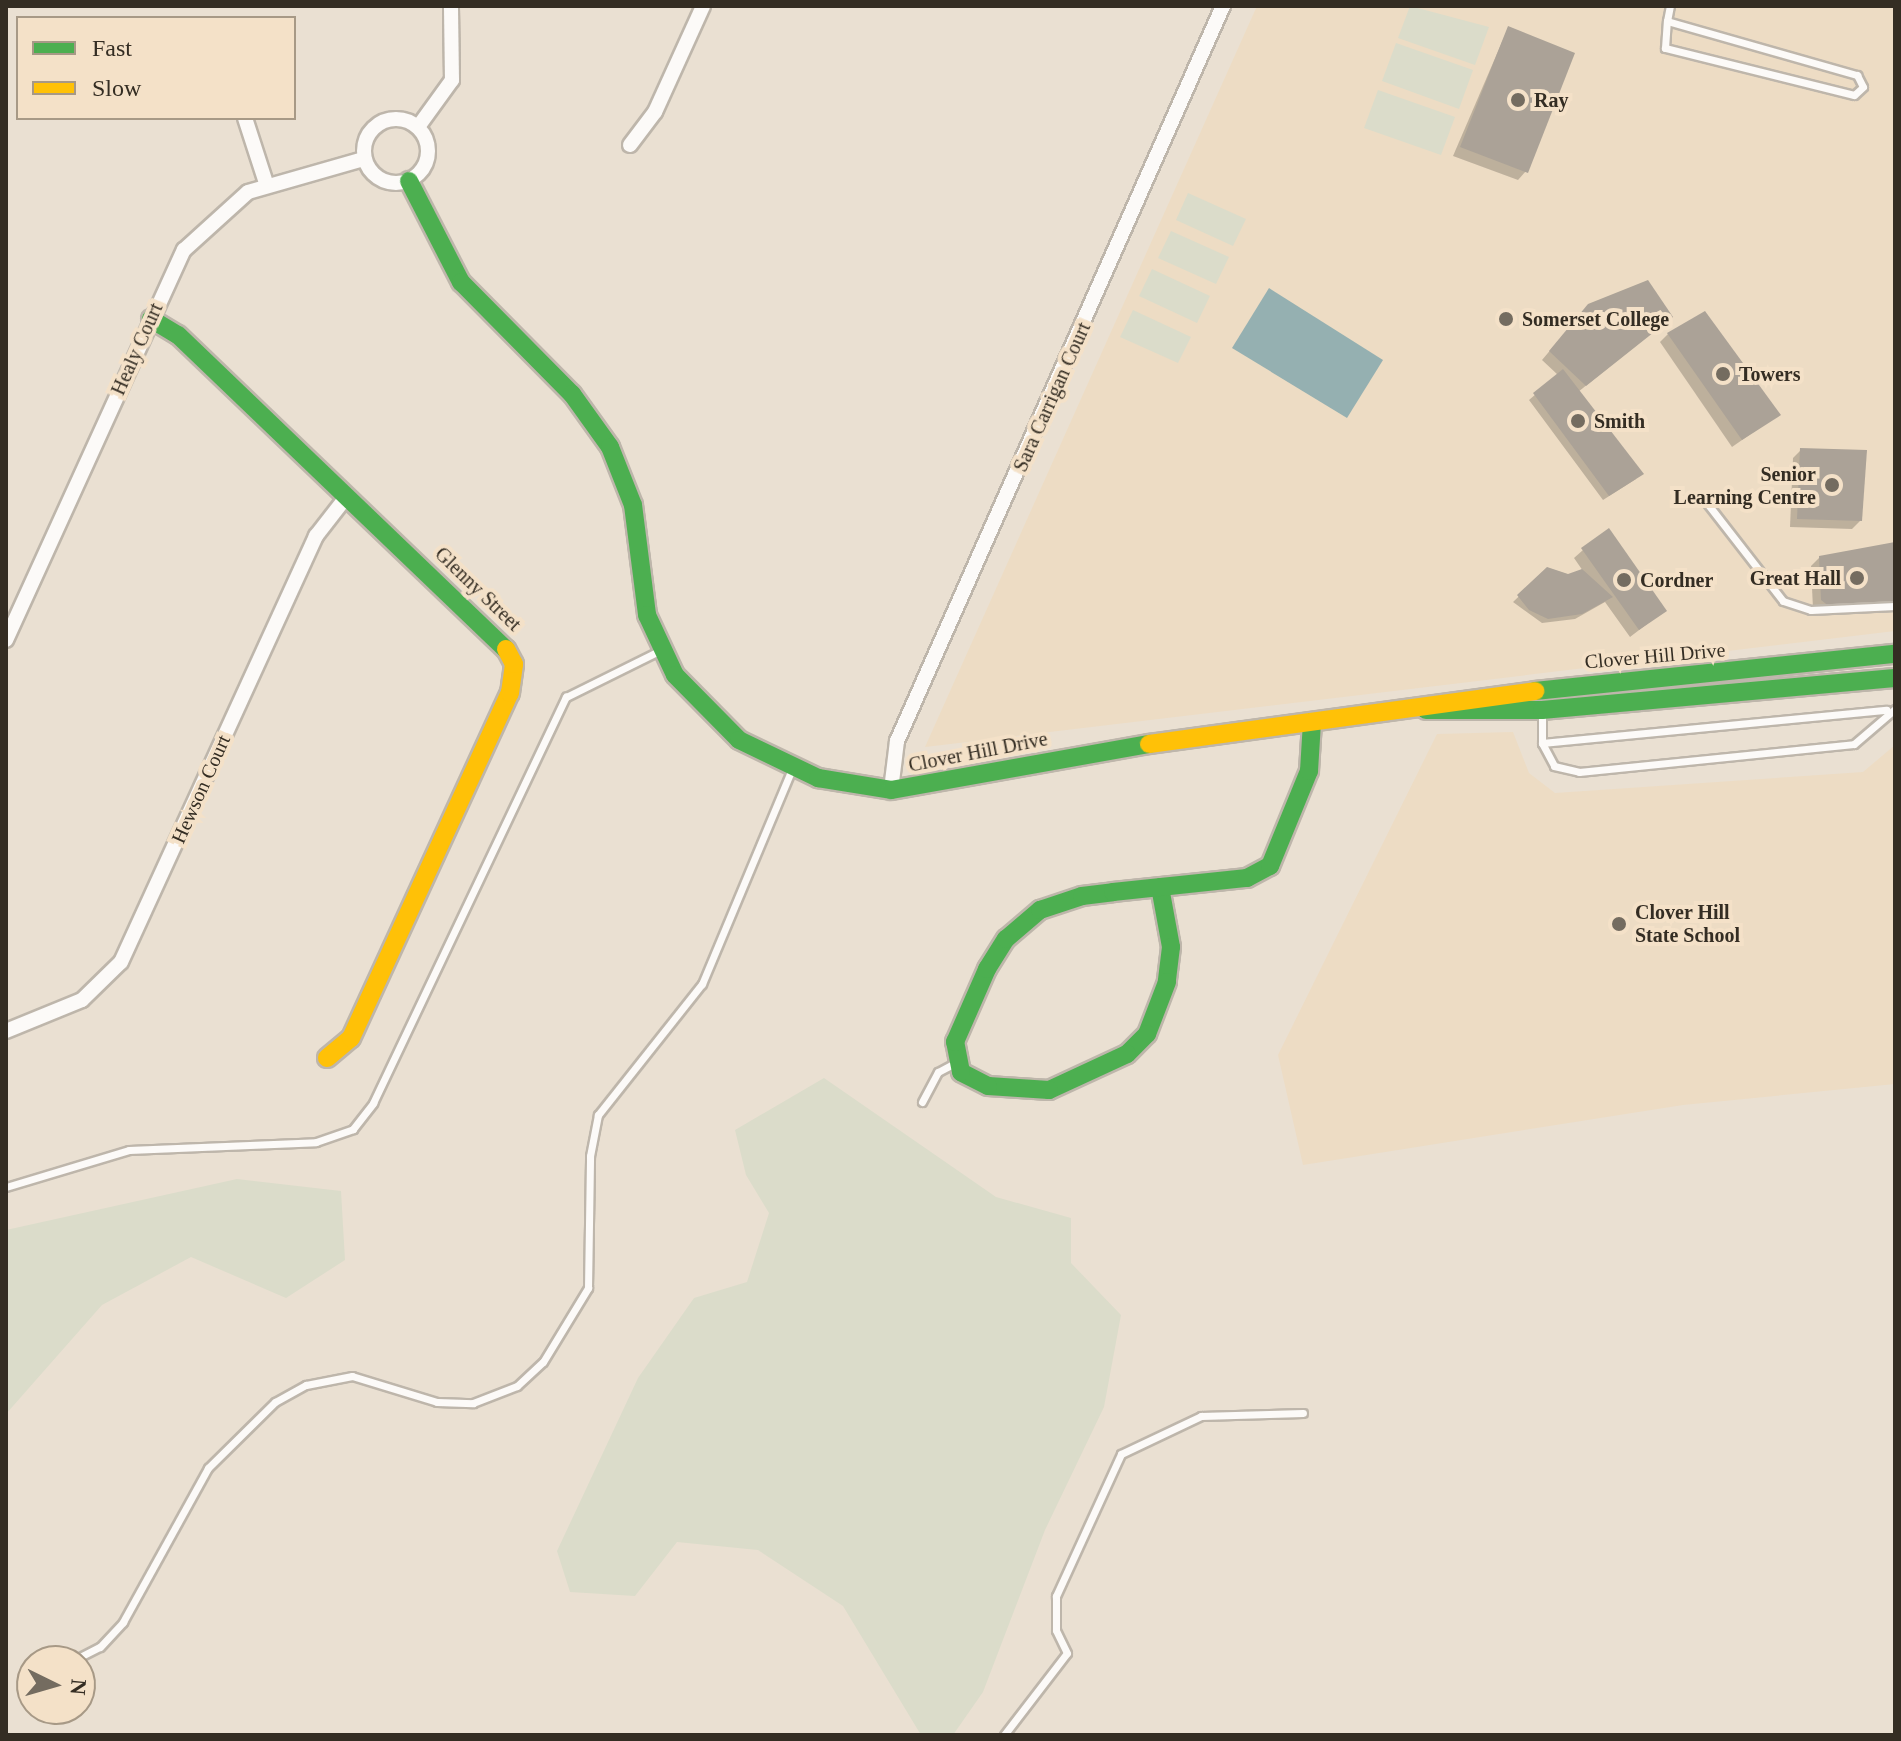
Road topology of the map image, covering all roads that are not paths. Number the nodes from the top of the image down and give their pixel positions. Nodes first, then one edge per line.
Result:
1 (451, 6) edge
2 (703, 6) edge
3 (1223, 6) edge
4 (1670, 6) edge
5 (1667, 21) junction
6 (246, 120) edge
7 (418, 127) junction
8 (630, 145) dead end
9 (364, 159) junction
10 (409, 181) junction
11 (266, 183) junction
12 (151, 319) junction
13 (347, 496) junction
14 (1703, 498) dead end
15 (1895, 606) edge
16 (6, 640) edge
17 (661, 650) junction
18 (1895, 654) edge
19 (1895, 678) edge
20 (1554, 687) junction
21 (1422, 709) junction
22 (1891, 709) edge
23 (1542, 710) junction
24 (1312, 722) junction
25 (1542, 743) junction
26 (792, 769) junction
27 (891, 790) junction
28 (1160, 887) junction
29 (6, 1031) edge
30 (327, 1058) dead end
31 (956, 1062) junction
32 (922, 1102) dead end
33 (6, 1187) edge
34 (1303, 1413) dead end
35 (96, 1649) edge
36 (1004, 1735) edge

1 - 7 street
2 - 8 street
3 - 27 street, Sara Carrigan Court
4 - 5 lane
5 - 5 lane
6 - 11 street
7 - 9 street
7 - 10 street
9 - 10 street
9 - 11 street, Healy Court
10 - 17 street, Clover Hill Drive
11 - 12 street, Healy Court
12 - 13 street, Glenny Street
12 - 16 street, Healy Court
13 - 29 street, Hewson Court
13 - 30 street, Glenny Street
14 - 15 lane
17 - 26 street, Clover Hill Drive
17 - 33 lane
18 - 20 street, Clover Hill Drive
19 - 23 street, Clover Hill Drive
20 - 21 street, Clover Hill Drive
20 - 23 lane
21 - 23 street, Clover Hill Drive
21 - 24 street, Clover Hill Drive
22 - 25 lane
22 - 25 lane
23 - 25 lane
24 - 27 street, Clover Hill Drive
24 - 28 street
26 - 27 street, Clover Hill Drive
26 - 35 lane
28 - 31 street
28 - 31 street
31 - 32 lane
34 - 36 lane

